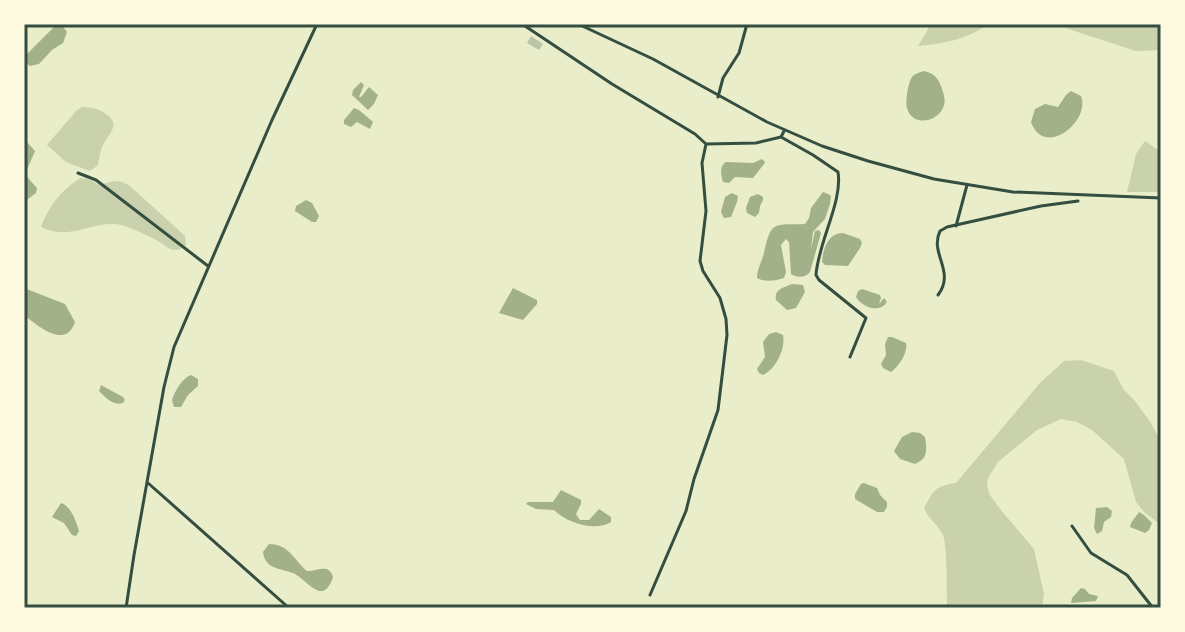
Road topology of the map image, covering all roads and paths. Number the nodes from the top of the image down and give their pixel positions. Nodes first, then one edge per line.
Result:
1 (317, 24) edge
2 (522, 24) edge
3 (578, 24) edge
4 (747, 24) edge
5 (718, 97) junction
6 (784, 131) junction
7 (781, 137) junction
8 (706, 144) junction
9 (78, 173) dead end
10 (967, 185) junction
11 (1161, 198) edge
12 (1078, 201) dead end
13 (956, 226) junction
14 (209, 267) junction
15 (938, 295) dead end
16 (850, 357) dead end
17 (148, 483) junction
18 (1072, 526) dead end
19 (650, 595) dead end
20 (126, 608) edge
21 (289, 608) edge
22 (1153, 608) edge

1 - 14 street
2 - 8 street
3 - 5 street
4 - 5 street
5 - 6 street
6 - 7 street
6 - 10 street
7 - 8 street
7 - 16 street
8 - 19 street
9 - 14 street
10 - 11 street
10 - 13 street
12 - 13 street
13 - 15 street
14 - 17 street
17 - 20 street
17 - 21 street
18 - 22 street

